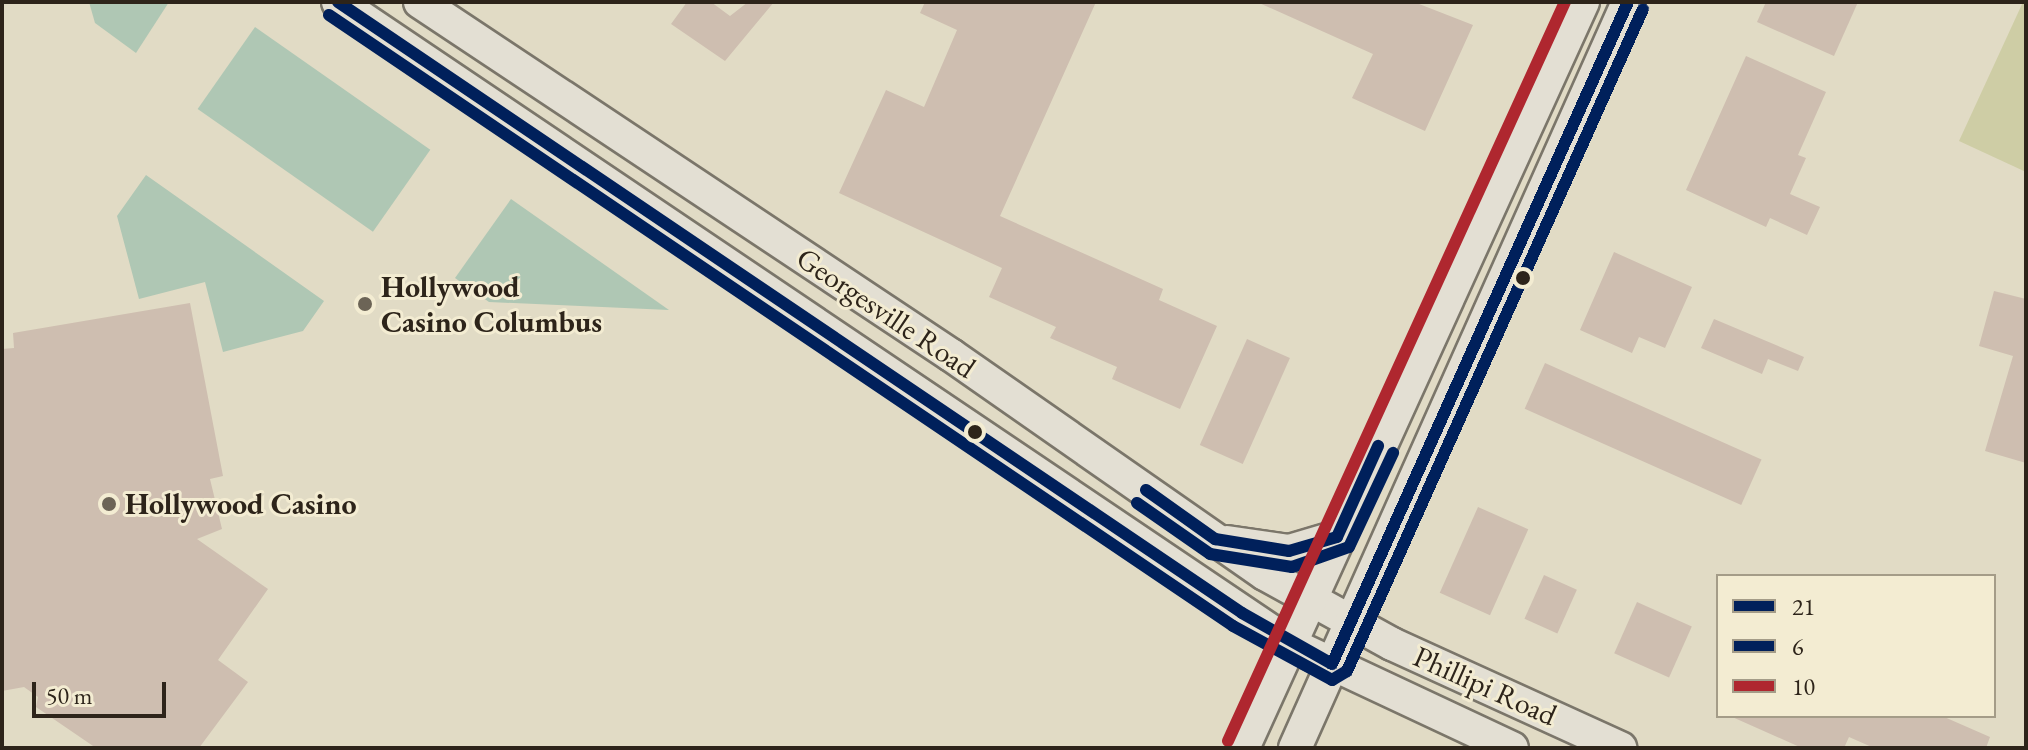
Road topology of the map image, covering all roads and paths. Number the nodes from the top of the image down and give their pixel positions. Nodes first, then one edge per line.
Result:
1 (338, 2) edge
2 (420, 2) edge
3 (1611, 2) edge
4 (1628, 2) edge
5 (1576, 16) edge
6 (1609, 45) junction
7 (1469, 358) junction
8 (1337, 537) junction
9 (1215, 539) junction
10 (1309, 601) junction
11 (1351, 624) junction
12 (1290, 644) junction
13 (1332, 664) junction
14 (1243, 748) edge
15 (1295, 748) edge
16 (1512, 748) edge
17 (1620, 748) edge

1 - 12 main road, Georgesville Road
2 - 9 main road, Georgesville Road
3 - 6 main road
4 - 6 main road
5 - 7 main road
5 - 8 main road
6 - 7 main road
7 - 11 main road
8 - 9 main road
8 - 10 main road
9 - 10 main road, Georgesville Road
10 - 11 main road, Georgesville Road
10 - 12 main road
11 - 13 main road
11 - 17 main road, Phillipi Road
12 - 13 main road, Georgesville Road
12 - 14 main road
13 - 15 main road
13 - 16 main road, Phillipi Road

